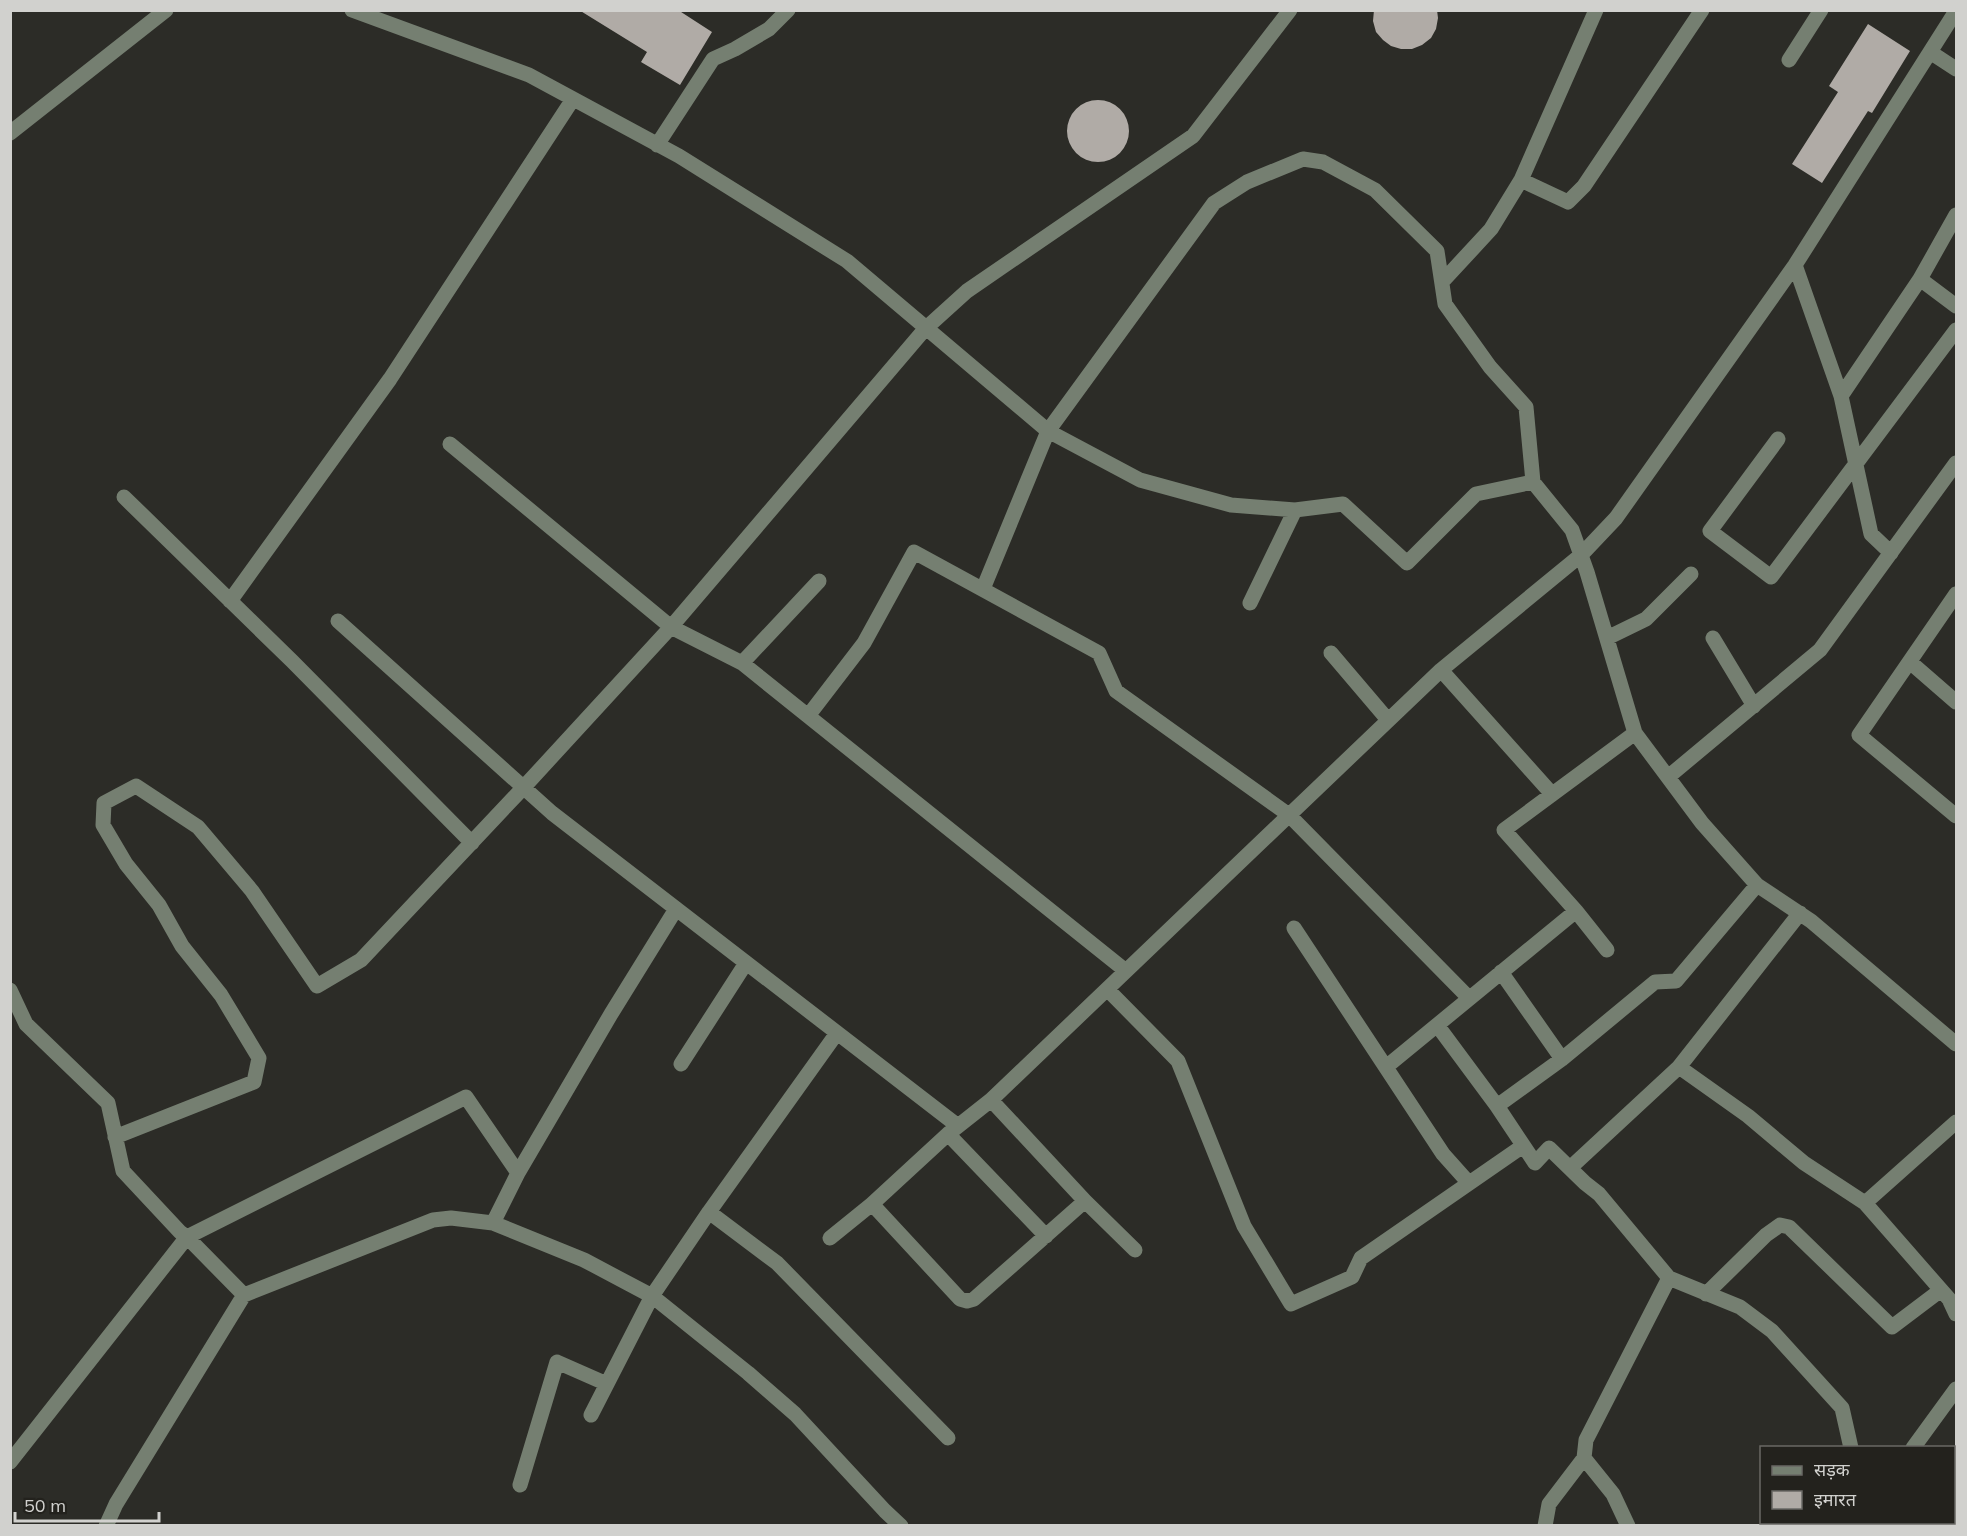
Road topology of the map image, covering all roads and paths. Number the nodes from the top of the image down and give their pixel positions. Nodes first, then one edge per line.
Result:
1 (166, 10) edge
2 (352, 10) edge
3 (788, 10) edge
4 (1290, 10) edge
5 (1596, 10) edge
6 (1702, 10) edge
7 (1821, 10) edge
8 (1956, 11) edge
9 (1930, 52) junction
10 (1789, 60) dead end
11 (1956, 69) edge
12 (573, 99) junction
13 (10, 134) edge
14 (657, 145) junction
15 (1521, 180) junction
16 (1956, 216) edge
17 (1795, 265) junction
18 (1920, 279) junction
19 (1442, 282) junction
20 (1956, 306) edge
21 (925, 329) junction
22 (1956, 330) edge
23 (1841, 396) junction
24 (1048, 431) junction
25 (1778, 439) dead end
26 (450, 444) dead end
27 (1956, 463) edge
28 (1856, 464) junction
29 (1533, 482) junction
30 (124, 497) dead end
31 (1295, 510) junction
32 (1891, 553) junction
33 (1581, 555) junction
34 (1691, 574) dead end
35 (819, 581) dead end
36 (983, 589) junction
37 (1956, 594) edge
38 (230, 601) junction
39 (1250, 603) dead end
40 (339, 621) dead end
41 (671, 627) junction
42 (1713, 638) dead end
43 (1607, 639) junction
44 (1331, 653) dead end
45 (1910, 662) junction
46 (742, 663) junction
47 (1441, 670) junction
48 (1956, 702) edge
49 (1755, 706) junction
50 (808, 716) junction
51 (1388, 720) junction
52 (1635, 733) junction
53 (1668, 777) junction
54 (523, 788) junction
55 (1552, 794) junction
56 (1289, 815) junction
57 (1956, 816) edge
58 (471, 843) junction
59 (1757, 885) junction
60 (676, 909) junction
61 (1576, 911) junction
62 (1800, 913) junction
63 (1294, 928) dead end
64 (1607, 950) dead end
65 (746, 963) junction
66 (1126, 971) junction
67 (1501, 972) junction
68 (1107, 989) junction
69 (10, 990) edge
70 (1469, 998) junction
71 (1437, 1025) junction
72 (837, 1034) junction
73 (1954, 1037) edge
74 (1562, 1059) junction
75 (681, 1064) dead end
76 (1386, 1067) junction
77 (1679, 1067) junction
78 (991, 1100) junction
79 (1497, 1106) junction
80 (1956, 1122) edge
81 (953, 1130) junction
82 (115, 1137) junction
83 (1523, 1146) junction
84 (1570, 1168) junction
85 (518, 1173) junction
86 (1468, 1182) junction
87 (1085, 1201) junction
88 (1865, 1203) junction
89 (872, 1204) junction
90 (709, 1212) junction
91 (493, 1223) junction
92 (1046, 1236) junction
93 (187, 1237) junction
94 (830, 1238) dead end
95 (1135, 1250) dead end
96 (1669, 1278) junction
97 (1941, 1290) junction
98 (1706, 1294) junction
99 (244, 1295) junction
100 (652, 1296) junction
101 (1956, 1314) edge
102 (607, 1384) junction
103 (1956, 1389) edge
104 (591, 1415) dead end
105 (948, 1438) dead end
106 (1851, 1446) edge
107 (1914, 1446) edge
108 (1584, 1458) junction
109 (10, 1462) edge
110 (520, 1485) dead end
111 (106, 1526) edge
112 (901, 1526) edge
113 (1545, 1526) edge
114 (1628, 1526) edge

1 - 13 street
2 - 12 street
3 - 14 street
4 - 21 street
5 - 15 street
6 - 15 street
7 - 10 street
8 - 9 street
9 - 11 street
9 - 17 street
12 - 14 street
12 - 38 street
14 - 21 street
15 - 19 street
16 - 18 street
17 - 23 street
17 - 33 street
18 - 20 street
18 - 23 street
19 - 24 street
19 - 29 street
21 - 24 street
21 - 41 street
22 - 28 street
23 - 28 street
24 - 31 street
24 - 36 street
25 - 28 street
26 - 41 street
27 - 32 street
28 - 32 street
29 - 31 street
29 - 33 street
30 - 38 street
31 - 39 street
32 - 49 street
33 - 43 street
33 - 47 street
34 - 43 street
35 - 46 street
36 - 50 street
36 - 56 street
37 - 45 street
38 - 58 street
40 - 54 street
41 - 46 street
41 - 54 street
42 - 49 street
43 - 52 street
44 - 51 street
45 - 48 street
45 - 57 street
46 - 50 street
47 - 51 street
47 - 55 street
49 - 53 street
50 - 66 street
51 - 56 street
52 - 53 street
52 - 55 street
53 - 59 street
54 - 58 street
54 - 60 street
55 - 61 street
56 - 66 street
56 - 70 street
58 - 82 street
59 - 62 street
59 - 74 street
60 - 65 street
60 - 85 street
61 - 64 street
61 - 67 street
62 - 73 street
62 - 77 street
63 - 76 street
65 - 72 street
65 - 75 street
66 - 68 street
67 - 70 street
67 - 74 street
68 - 78 street
68 - 86 street
69 - 82 street
70 - 71 street
71 - 76 street
71 - 79 street
72 - 81 street
72 - 90 street
74 - 79 street
76 - 86 street
77 - 84 street
77 - 88 street
78 - 81 street
78 - 87 street
79 - 83 street
80 - 88 street
81 - 89 street
81 - 92 street
82 - 93 street
83 - 84 street
83 - 86 street
84 - 96 street
85 - 91 street
85 - 93 street
87 - 92 street
87 - 95 street
88 - 97 street
89 - 92 street
89 - 94 street
90 - 100 street
90 - 105 street
91 - 99 street
91 - 100 street
93 - 99 street
93 - 109 street
96 - 98 street
96 - 108 street
97 - 98 street
97 - 101 street
98 - 106 street
99 - 111 street
100 - 102 street
100 - 112 street
102 - 104 street
102 - 110 street
103 - 107 street
108 - 113 street
108 - 114 street

